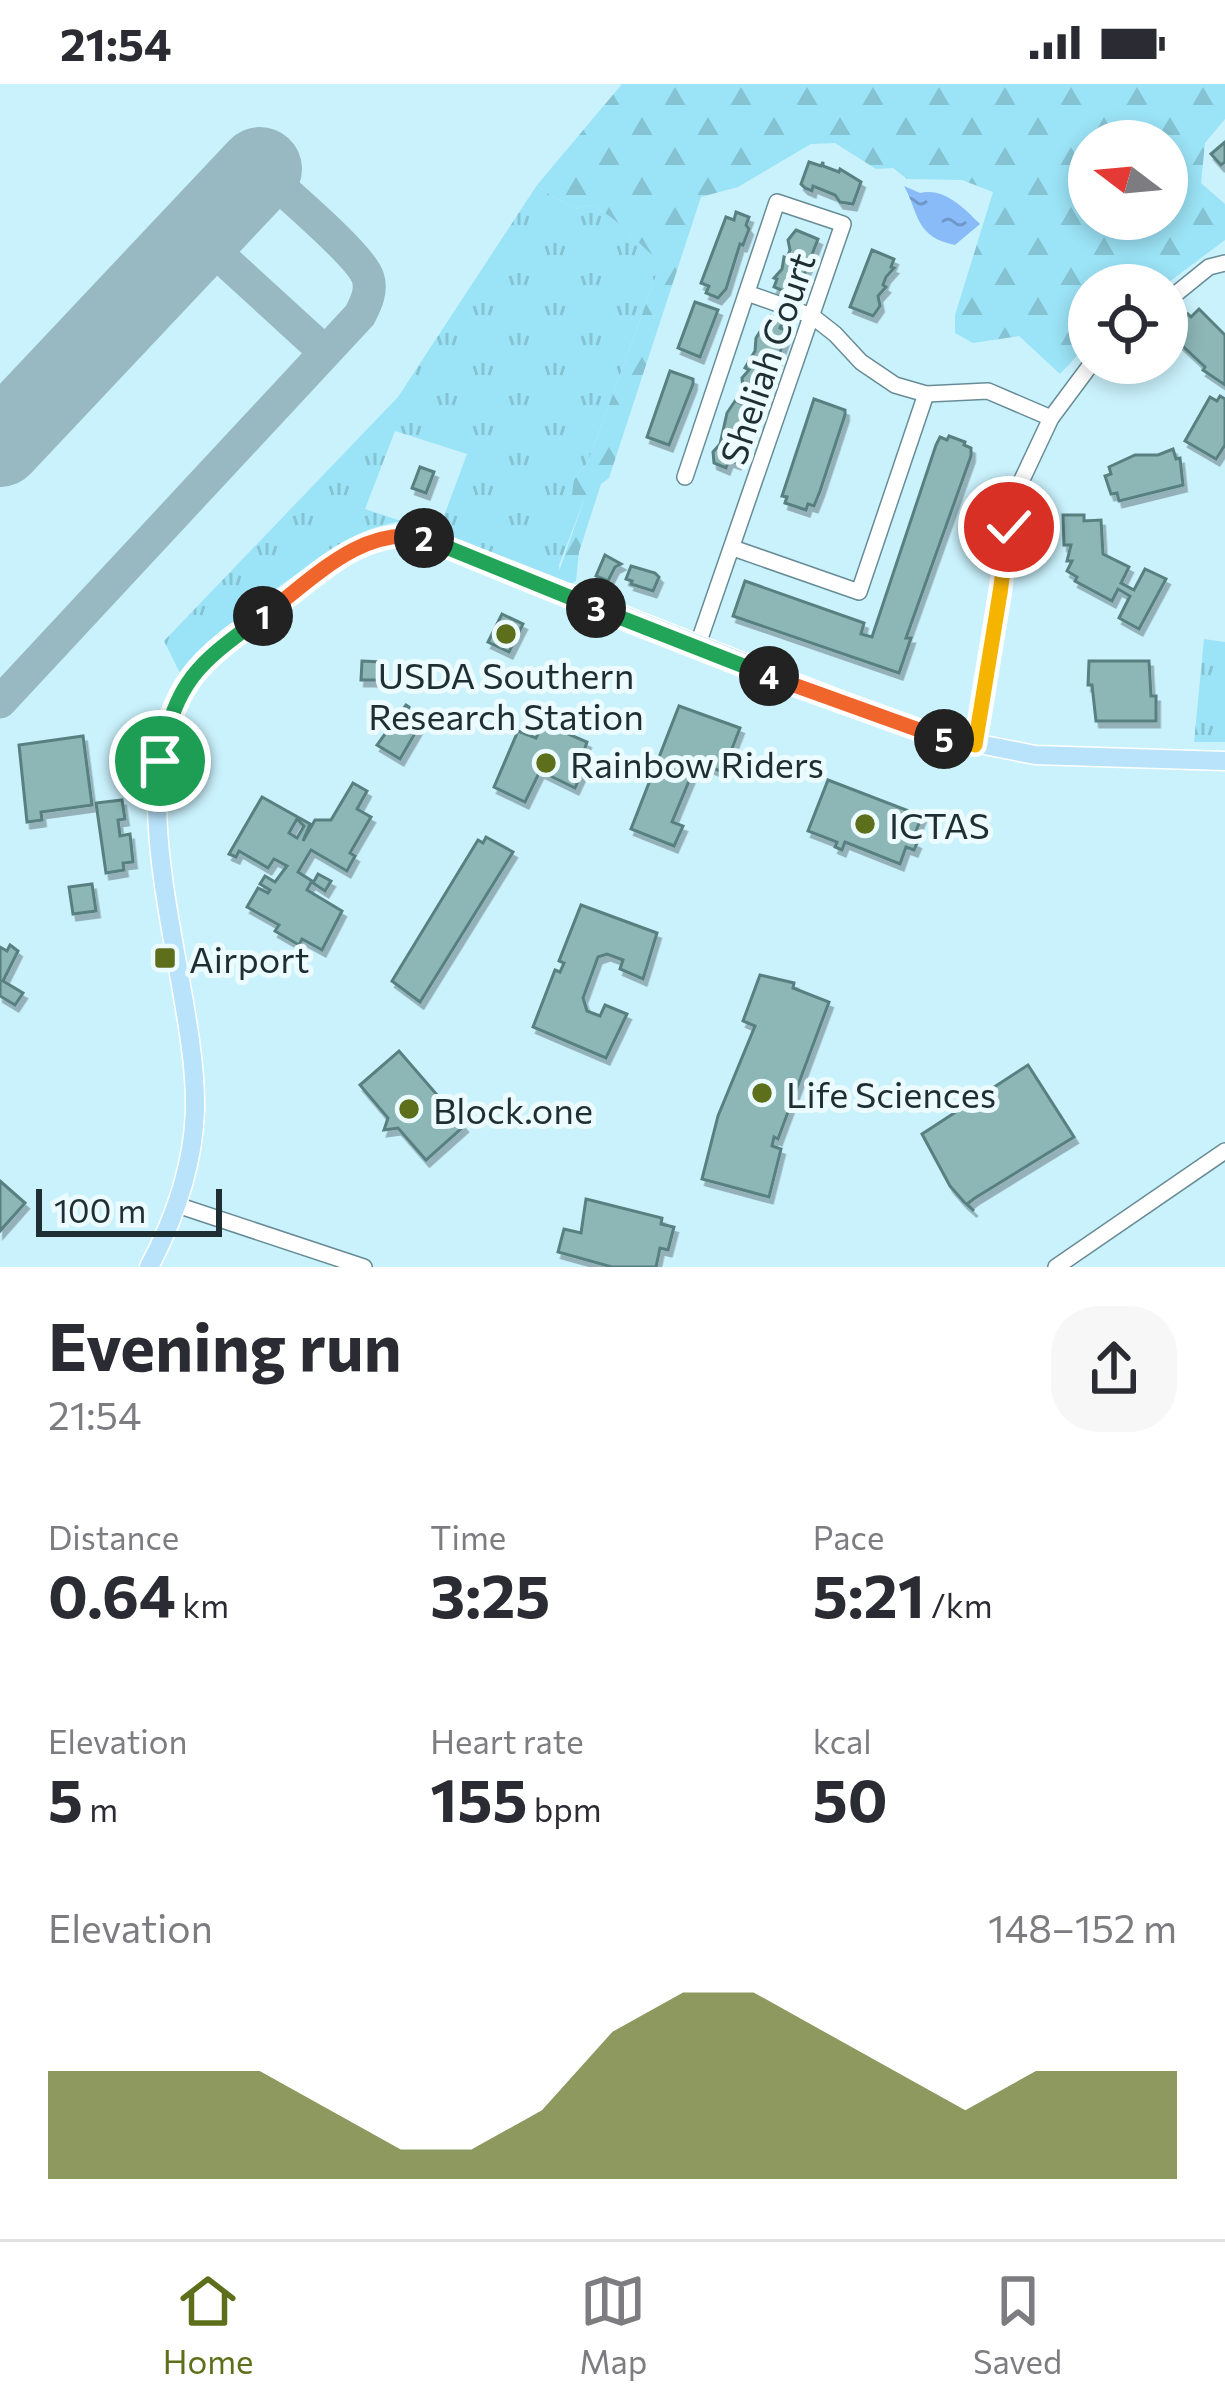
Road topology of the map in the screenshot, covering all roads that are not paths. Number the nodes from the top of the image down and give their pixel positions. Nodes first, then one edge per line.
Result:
1 (1220, 264) edge
2 (1188, 286) edge
3 (747, 293) junction
4 (812, 316) junction
5 (1076, 384) edge
6 (926, 394) junction
7 (1051, 418) junction
8 (685, 478) dead end
9 (733, 548) junction
10 (697, 647) junction
11 (975, 745) junction
12 (1225, 761) edge
13 (1225, 1151) edge
14 (177, 1205) junction
15 (148, 1267) edge
16 (364, 1267) edge
17 (1056, 1267) edge

1 - 2 street
3 - 4 street
3 - 4 street, Sheliah Court
3 - 8 street, Sheliah Court
4 - 6 street
4 - 9 street, Sheliah Court
5 - 7 street
6 - 7 street
6 - 9 street
7 - 11 street
9 - 10 street, Sheliah Court
10 - 11 main road
10 - 14 main road
11 - 12 main road
13 - 17 street
14 - 15 main road
14 - 16 street

